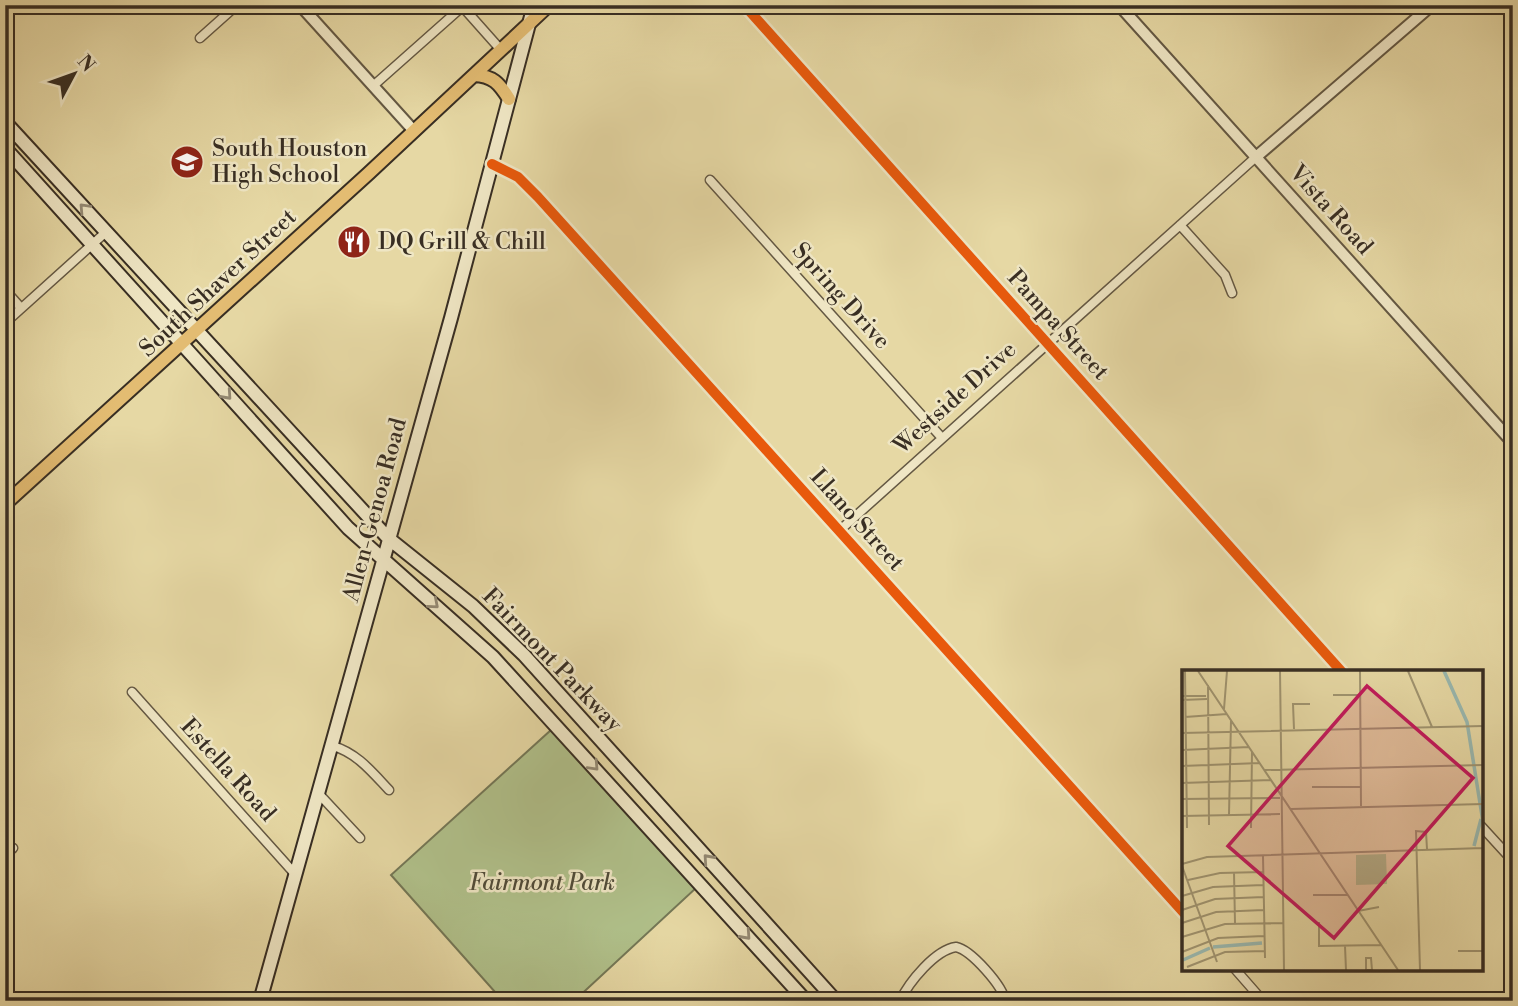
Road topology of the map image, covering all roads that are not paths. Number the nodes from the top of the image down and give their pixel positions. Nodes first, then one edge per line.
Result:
1 (237, 5) edge
2 (300, 5) edge
3 (534, 5) edge
4 (549, 5) edge
5 (744, 5) edge
6 (1118, 5) edge
7 (1432, 5) edge
8 (461, 6) edge
9 (528, 27) junction
10 (200, 38) dead end
11 (501, 50) junction
12 (474, 75) junction
13 (373, 86) junction
14 (509, 99) junction
15 (5, 122) edge
16 (414, 131) junction
17 (5, 148) edge
18 (30, 149) junction
19 (1256, 157) junction
20 (16, 161) junction
21 (492, 164) junction
22 (710, 180) dead end
23 (1180, 225) junction
24 (106, 232) junction
25 (92, 245) junction
26 (120, 276) junction
27 (148, 277) junction
28 (5, 290) edge
29 (1232, 293) dead end
30 (21, 308) junction
31 (5, 323) edge
32 (196, 331) junction
33 (181, 344) junction
34 (1047, 344) junction
35 (942, 438) junction
36 (1513, 443) edge
37 (311, 455) junction
38 (295, 470) junction
39 (5, 504) edge
40 (839, 531) junction
41 (388, 538) junction
42 (383, 560) junction
43 (488, 619) junction
44 (463, 629) junction
45 (1340, 670) edge
46 (132, 692) dead end
47 (333, 746) junction
48 (640, 784) junction
49 (389, 790) dead end
50 (319, 794) junction
51 (624, 799) junction
52 (1483, 828) edge
53 (360, 838) dead end
54 (13, 848) dead end
55 (5, 855) edge
56 (1513, 861) edge
57 (295, 874) junction
58 (726, 878) junction
59 (709, 894) junction
60 (1182, 911) edge
61 (1236, 971) edge
62 (260, 1001) edge
63 (806, 1001) edge
64 (836, 1001) edge
65 (900, 1001) edge
66 (1005, 1001) edge
67 (1263, 1001) edge

1 - 10 street
2 - 13 street
3 - 9 main road, Allen-Genoa Road
4 - 9 main road, South Shaver Street
5 - 34 street, Pampa Street
6 - 19 street, Vista Road
7 - 19 street, Westside Drive
8 - 11 street
8 - 13 street
9 - 11 main road, South Shaver Street
9 - 14 main road, Allen-Genoa Road
11 - 12 main road, South Shaver Street
12 - 14 main road
12 - 16 main road, South Shaver Street
13 - 16 street
14 - 21 main road, Allen-Genoa Road
15 - 18 main road, Fairmont Parkway
16 - 32 main road, South Shaver Street
17 - 20 main road, Fairmont Parkway
18 - 20 main road
24 -> 18 main road, Fairmont Parkway
19 - 23 street, Westside Drive
19 - 36 street, Vista Road
20 - 25 main road, Fairmont Parkway
21 - 40 street, Llano Street
21 - 41 main road, Allen-Genoa Road
22 - 35 street, Spring Drive
23 - 29 street
23 - 34 street, Westside Drive
24 - 25 street
24 - 27 main road, Fairmont Parkway
25 - 26 main road, Fairmont Parkway
25 - 30 street
26 - 27 main road
26 - 33 main road, Fairmont Parkway
27 - 32 main road, Fairmont Parkway
28 - 30 street
30 - 31 street
32 - 33 main road, South Shaver Street
32 - 37 main road, Fairmont Parkway
33 -> 38 main road, Fairmont Parkway
33 - 39 main road, South Shaver Street
34 - 35 street, Westside Drive
34 - 45 street, Pampa Street
35 - 40 street, Westside Drive
37 - 38 main road
37 - 41 main road, Fairmont Parkway
38 - 42 main road, Fairmont Parkway
40 - 60 street, Llano Street
41 - 42 main road, Allen-Genoa Road
41 - 43 main road, Fairmont Parkway
42 -> 44 main road, Fairmont Parkway
42 - 47 main road, Allen-Genoa Road
43 - 44 main road
43 - 48 main road, Fairmont Parkway
44 -> 51 main road, Fairmont Parkway
46 - 57 street, Estella Road
47 - 49 street
47 - 50 main road, Allen-Genoa Road
48 - 51 main road
58 -> 48 main road, Fairmont Parkway
50 - 53 street
50 - 57 main road, Allen-Genoa Road
51 - 59 main road, Fairmont Parkway
52 - 56 street
54 - 55 street
57 - 62 main road, Allen-Genoa Road
58 - 59 main road
58 - 64 main road, Fairmont Parkway
59 -> 63 main road, Fairmont Parkway
61 - 67 street
65 - 66 street

